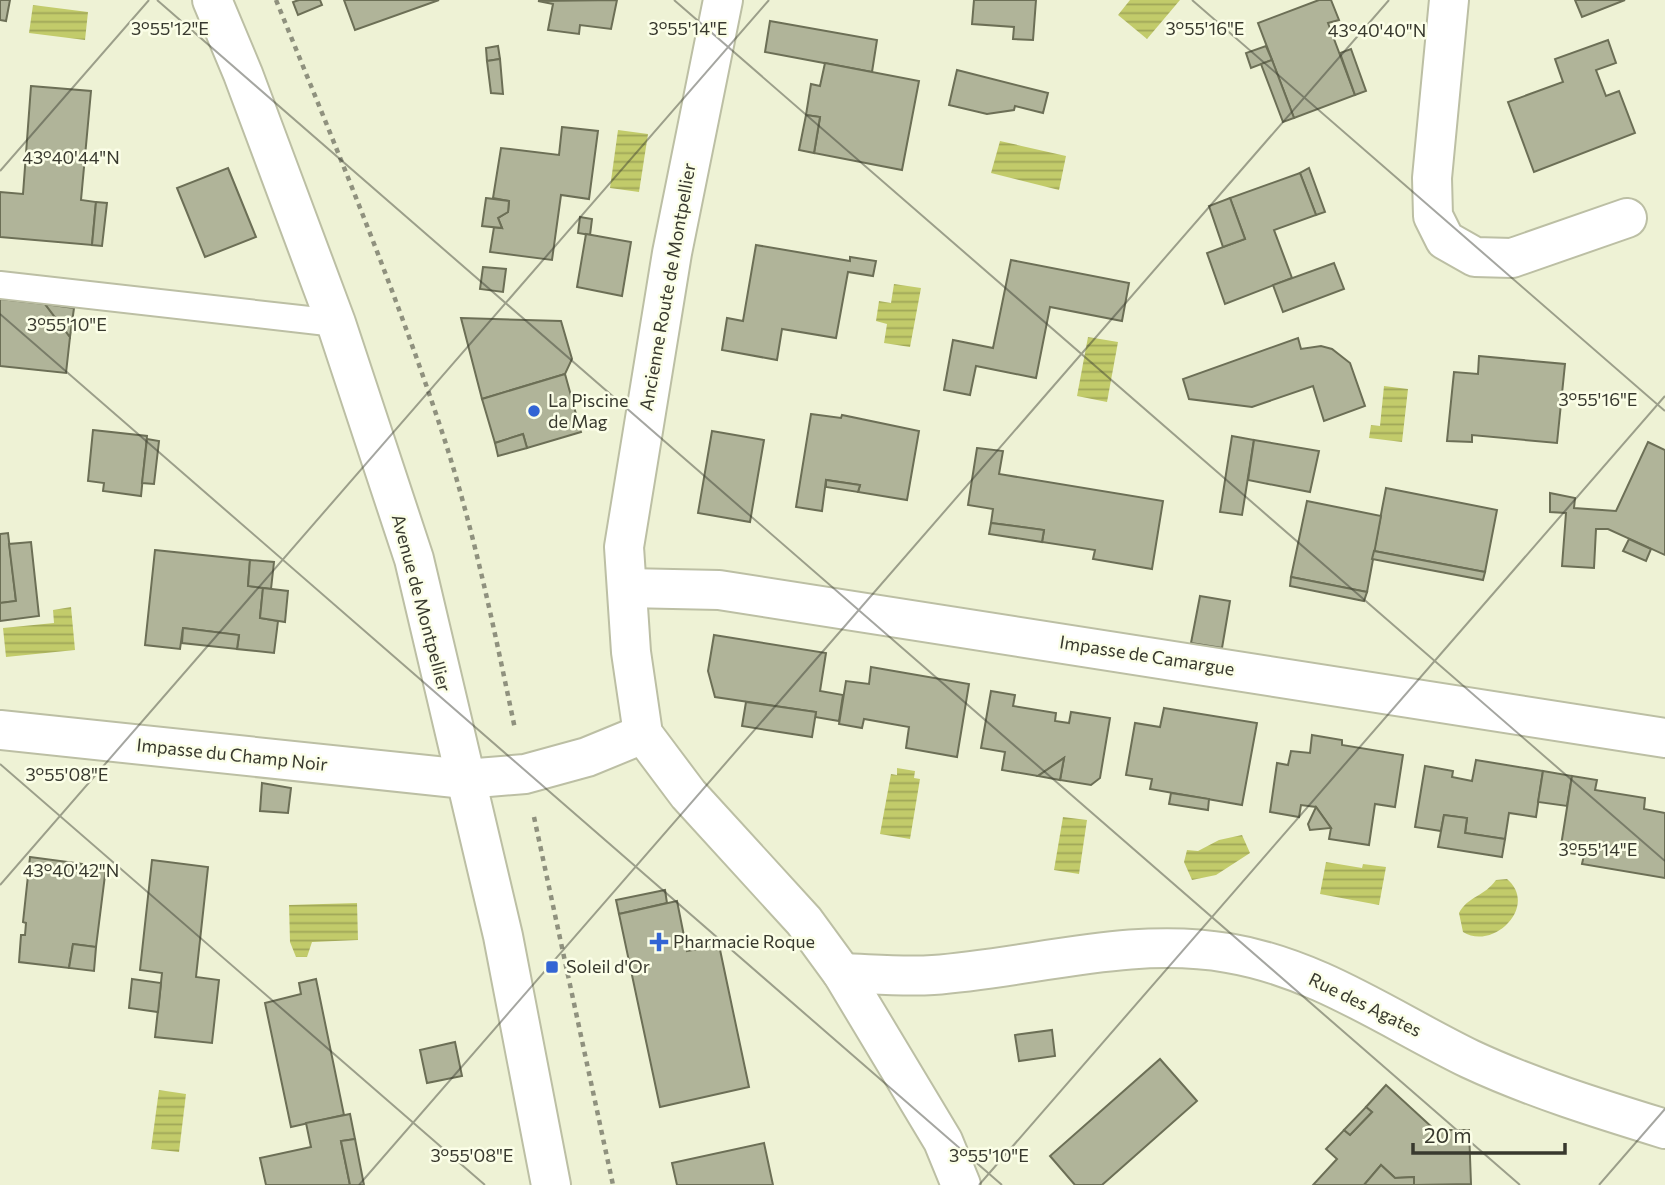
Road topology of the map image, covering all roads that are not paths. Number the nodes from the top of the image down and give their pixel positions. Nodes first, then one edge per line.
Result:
1 (212, 0) edge
2 (723, 0) edge
3 (1449, 0) edge
4 (1627, 218) dead end
5 (0, 285) edge
6 (335, 323) junction
7 (627, 588) junction
8 (0, 730) edge
9 (643, 734) junction
10 (1665, 738) edge
11 (465, 779) junction
12 (842, 972) junction
13 (1665, 1129) edge
14 (551, 1185) edge
15 (961, 1185) edge

1 - 6 street, Avenue de Montpellier
2 - 7 street, Ancienne Route de Montpellier
3 - 4 street
5 - 6 lane
6 - 11 street, Avenue de Montpellier
7 - 9 street, Ancienne Route de Montpellier
7 - 10 street, Impasse de Camargue
8 - 11 street, Impasse du Champ Noir
9 - 11 street, Impasse du Champ Noir
9 - 12 street, Ancienne Route de Montpellier
11 - 14 street, Avenue de Montpellier
12 - 13 street, Rue des Agates
12 - 15 street, Ancienne Route de Montpellier

